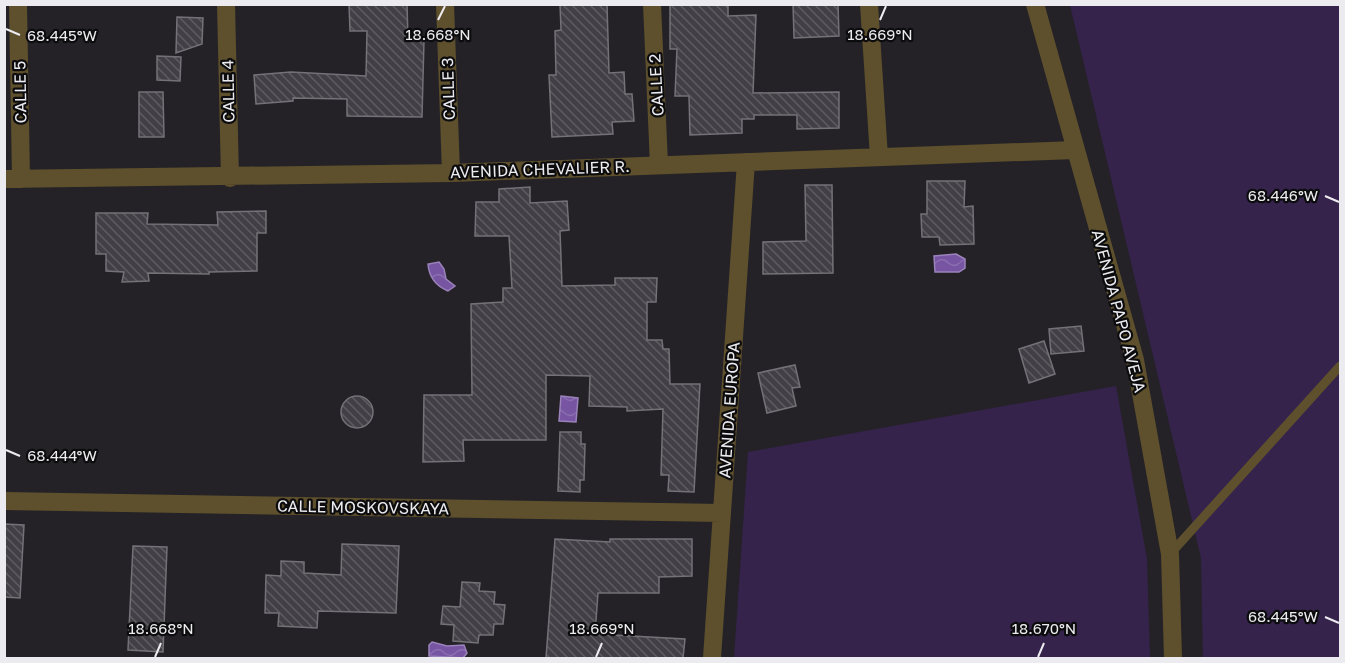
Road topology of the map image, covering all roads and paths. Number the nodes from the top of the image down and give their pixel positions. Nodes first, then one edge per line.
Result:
1 (18, 4) edge
2 (226, 4) edge
3 (445, 4) edge
4 (652, 4) edge
5 (869, 4) edge
6 (1035, 4) edge
7 (1075, 150) junction
8 (879, 157) junction
9 (746, 162) junction
10 (659, 165) junction
11 (451, 173) junction
12 (230, 178) junction
13 (13, 179) edge
14 (1341, 366) edge
15 (4, 501) edge
16 (722, 513) junction
17 (1170, 554) junction
18 (712, 658) edge
19 (1173, 658) edge

1 - 13 street, CALLE 5
2 - 12 street, CALLE 4
3 - 11 street, CALLE 3
4 - 10 street, CALLE 2
5 - 8 street
6 - 7 street, AVENIDA PAPO AVEJA
7 - 8 street, AVENIDA CHEVALIER R.
7 - 17 street, AVENIDA PAPO AVEJA
8 - 9 street, AVENIDA CHEVALIER R.
9 - 10 street, AVENIDA CHEVALIER R.
9 - 16 street, AVENIDA EUROPA
10 - 11 street, AVENIDA CHEVALIER R.
11 - 12 street, AVENIDA CHEVALIER R.
12 - 13 street, AVENIDA CHEVALIER R.
14 - 17 lane
15 - 16 street, CALLE MOSKOVSKAYA
16 - 18 street, AVENIDA EUROPA
17 - 19 street, AVENIDA PAPO AVEJA

